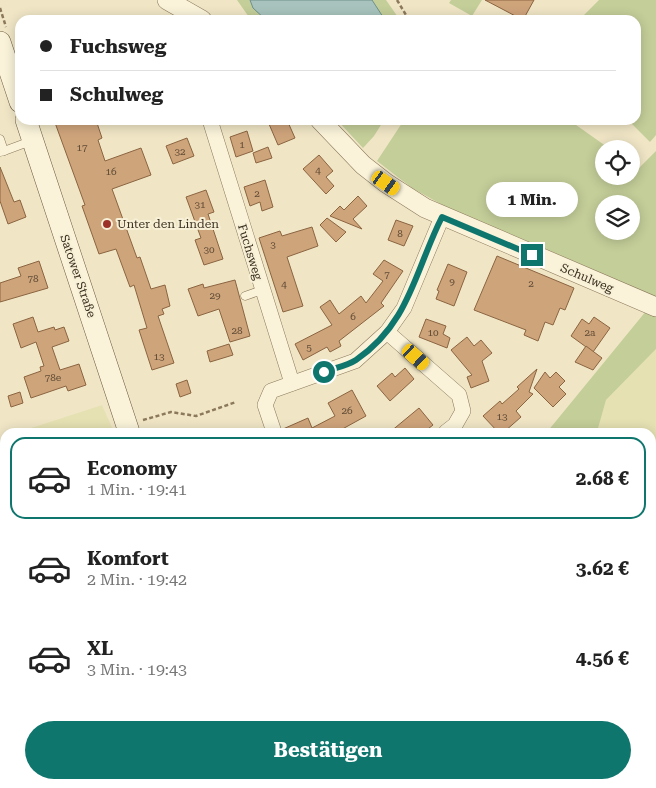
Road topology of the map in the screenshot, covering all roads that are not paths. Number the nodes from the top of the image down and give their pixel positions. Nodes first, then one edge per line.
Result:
1 (167, 0) edge
2 (193, 15) edge
3 (0, 45) edge
4 (15, 86) edge
5 (28, 125) edge
6 (212, 125) edge
7 (325, 125) edge
8 (0, 139) edge
9 (33, 141) junction
10 (2, 152) edge
11 (442, 217) junction
12 (262, 290) junction
13 (245, 296) dead end
14 (656, 307) edge
15 (388, 332) junction
16 (292, 383) junction
17 (134, 427) edge
18 (273, 428) edge
19 (451, 428) edge

1 - 2 street
3 - 4 main road
5 - 9 main road, Satower Straße
6 - 12 street, Fuchsweg
7 - 11 street, Schulweg
8 - 10 lane
9 - 10 lane
9 - 17 main road, Satower Straße
11 - 14 street, Schulweg
11 - 15 street
12 - 13 lane
12 - 16 street, Fuchsweg
15 - 16 street
15 - 19 street
16 - 18 street

